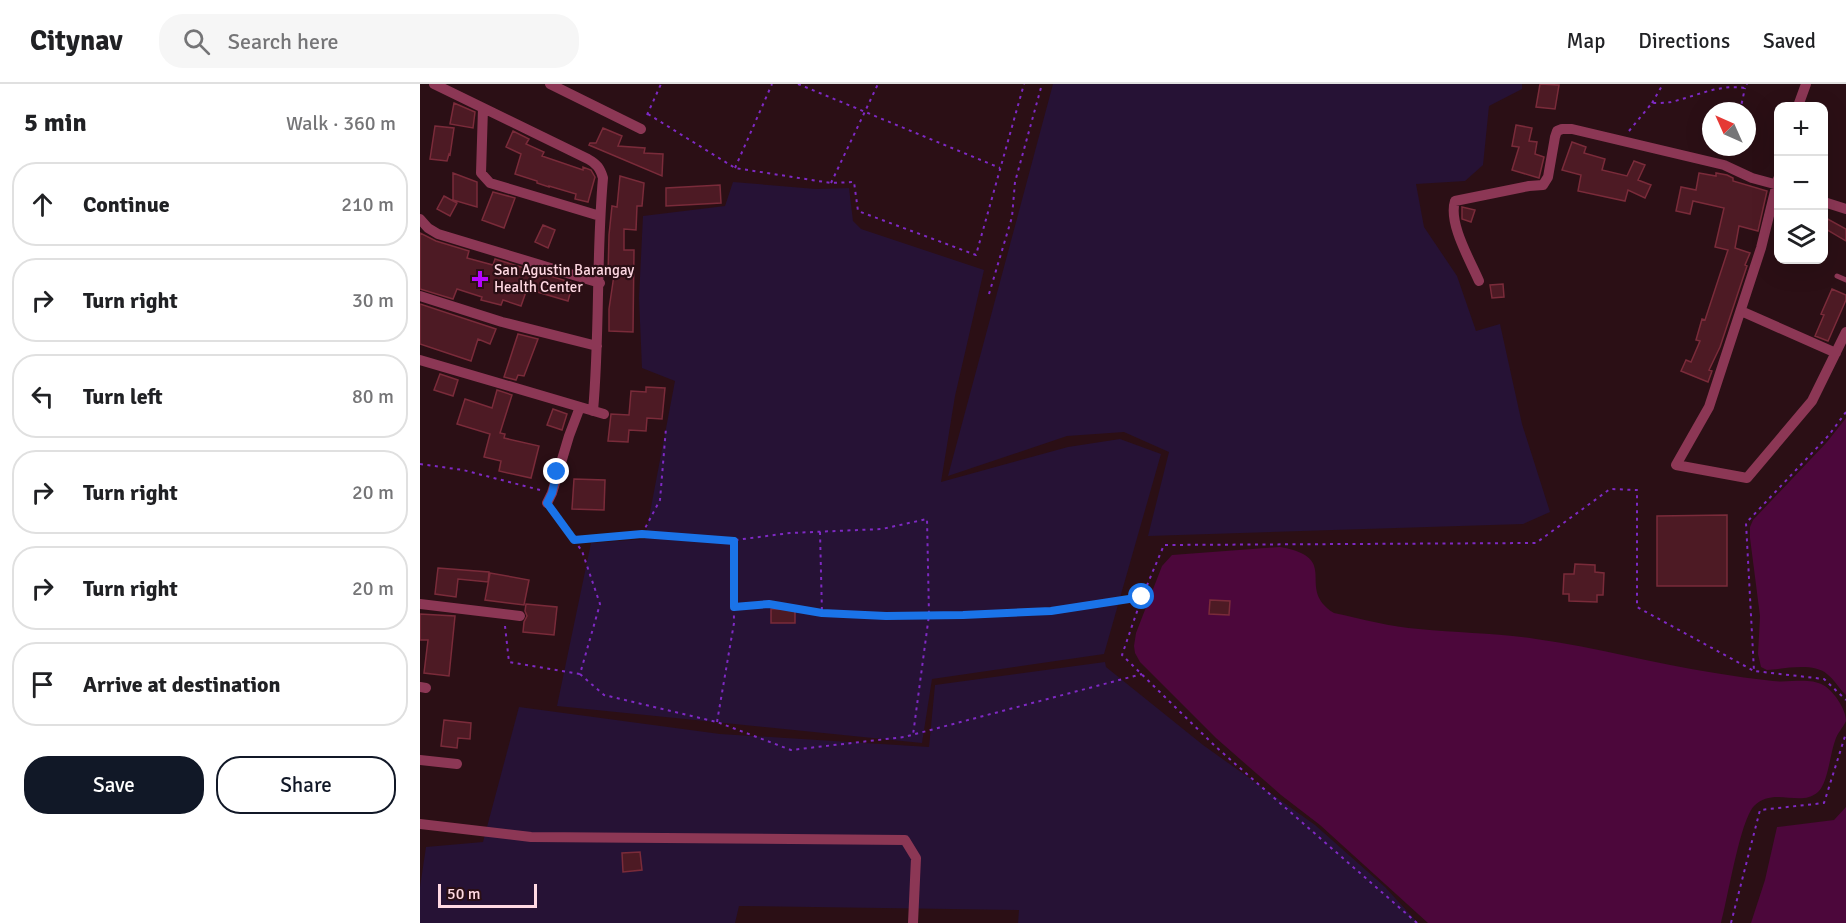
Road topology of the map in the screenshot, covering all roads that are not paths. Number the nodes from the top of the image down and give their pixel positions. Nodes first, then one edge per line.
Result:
1 (434, 84) edge
2 (550, 84) edge
3 (1806, 84) edge
4 (1799, 102) edge
5 (483, 108) junction
6 (641, 129) road end
7 (1774, 182) edge
8 (1774, 198) edge
9 (1828, 203) edge
10 (1846, 209) edge
11 (600, 216) junction
12 (420, 219) edge
13 (1837, 276) dead end
14 (1846, 280) edge
15 (1479, 281) dead end
16 (600, 283) junction
17 (420, 296) edge
18 (1741, 311) junction
19 (1846, 332) edge
20 (597, 346) junction
21 (1836, 353) junction
22 (420, 360) edge
23 (580, 407) junction
24 (550, 498) road end
25 (420, 604) edge
26 (520, 616) dead end
27 (420, 760) edge
28 (457, 764) dead end
29 (420, 824) edge
30 (913, 923) edge

1 - 5 street
2 - 6 street
3 - 4 street
5 - 11 street
5 - 11 street
7 - 15 street
8 - 18 street
9 - 10 street
11 - 16 street
12 - 16 street
13 - 14 lane
16 - 20 street
17 - 20 street
18 - 21 street
18 - 21 street
19 - 21 street
20 - 23 street
22 - 23 street
23 - 24 street
25 - 26 street
27 - 28 street
29 - 30 street

